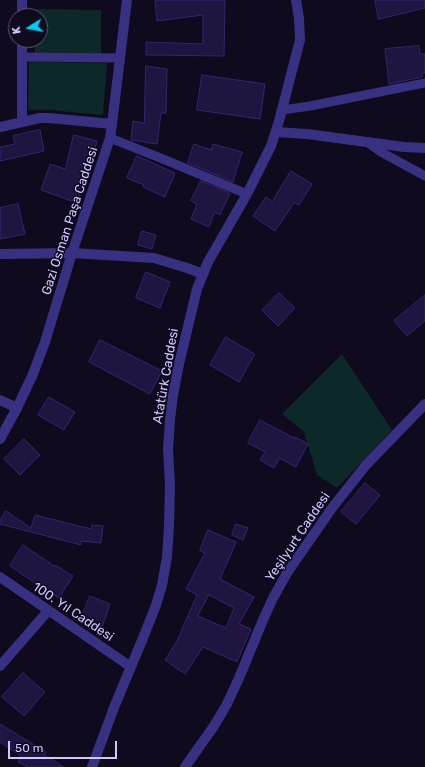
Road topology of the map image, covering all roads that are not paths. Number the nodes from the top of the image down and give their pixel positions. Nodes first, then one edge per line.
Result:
1 (127, 0) edge
2 (296, 0) edge
3 (22, 48) edge
4 (22, 58) junction
5 (120, 58) junction
6 (425, 82) edge
7 (282, 110) junction
8 (22, 122) junction
9 (112, 124) junction
10 (0, 127) edge
11 (276, 132) junction
12 (110, 138) junction
13 (367, 142) junction
14 (425, 148) edge
15 (425, 176) edge
16 (247, 194) junction
17 (72, 253) junction
18 (0, 254) edge
19 (203, 274) junction
20 (0, 400) edge
21 (425, 404) edge
22 (17, 408) junction
23 (0, 438) edge
24 (0, 577) edge
25 (48, 611) junction
26 (0, 666) edge
27 (132, 667) junction
28 (92, 767) edge
29 (185, 767) edge

1 - 5 street, Gazi Osman Paşa Caddesi
2 - 7 street, Atatürk Caddesi
3 - 4 street
4 - 5 lane
4 - 8 street
5 - 9 street, Gazi Osman Paşa Caddesi
6 - 7 lane
7 - 11 street, Atatürk Caddesi
8 - 9 street
8 - 10 street
9 - 12 street, Gazi Osman Paşa Caddesi
11 - 13 street
11 - 16 street, Atatürk Caddesi
12 - 16 lane
12 - 17 street, Gazi Osman Paşa Caddesi
13 - 14 street
13 - 15 lane
16 - 19 street, Atatürk Caddesi
17 - 18 street
17 - 19 street
17 - 22 street, Gazi Osman Paşa Caddesi
19 - 27 street, Atatürk Caddesi
20 - 22 street
21 - 29 street, Yeşilyurt Caddesi
22 - 23 street, Gazi Osman Paşa Caddesi
24 - 25 street, 100. Yıl Caddesi
25 - 26 street
25 - 27 street, 100. Yıl Caddesi
27 - 28 street, Atatürk Caddesi

